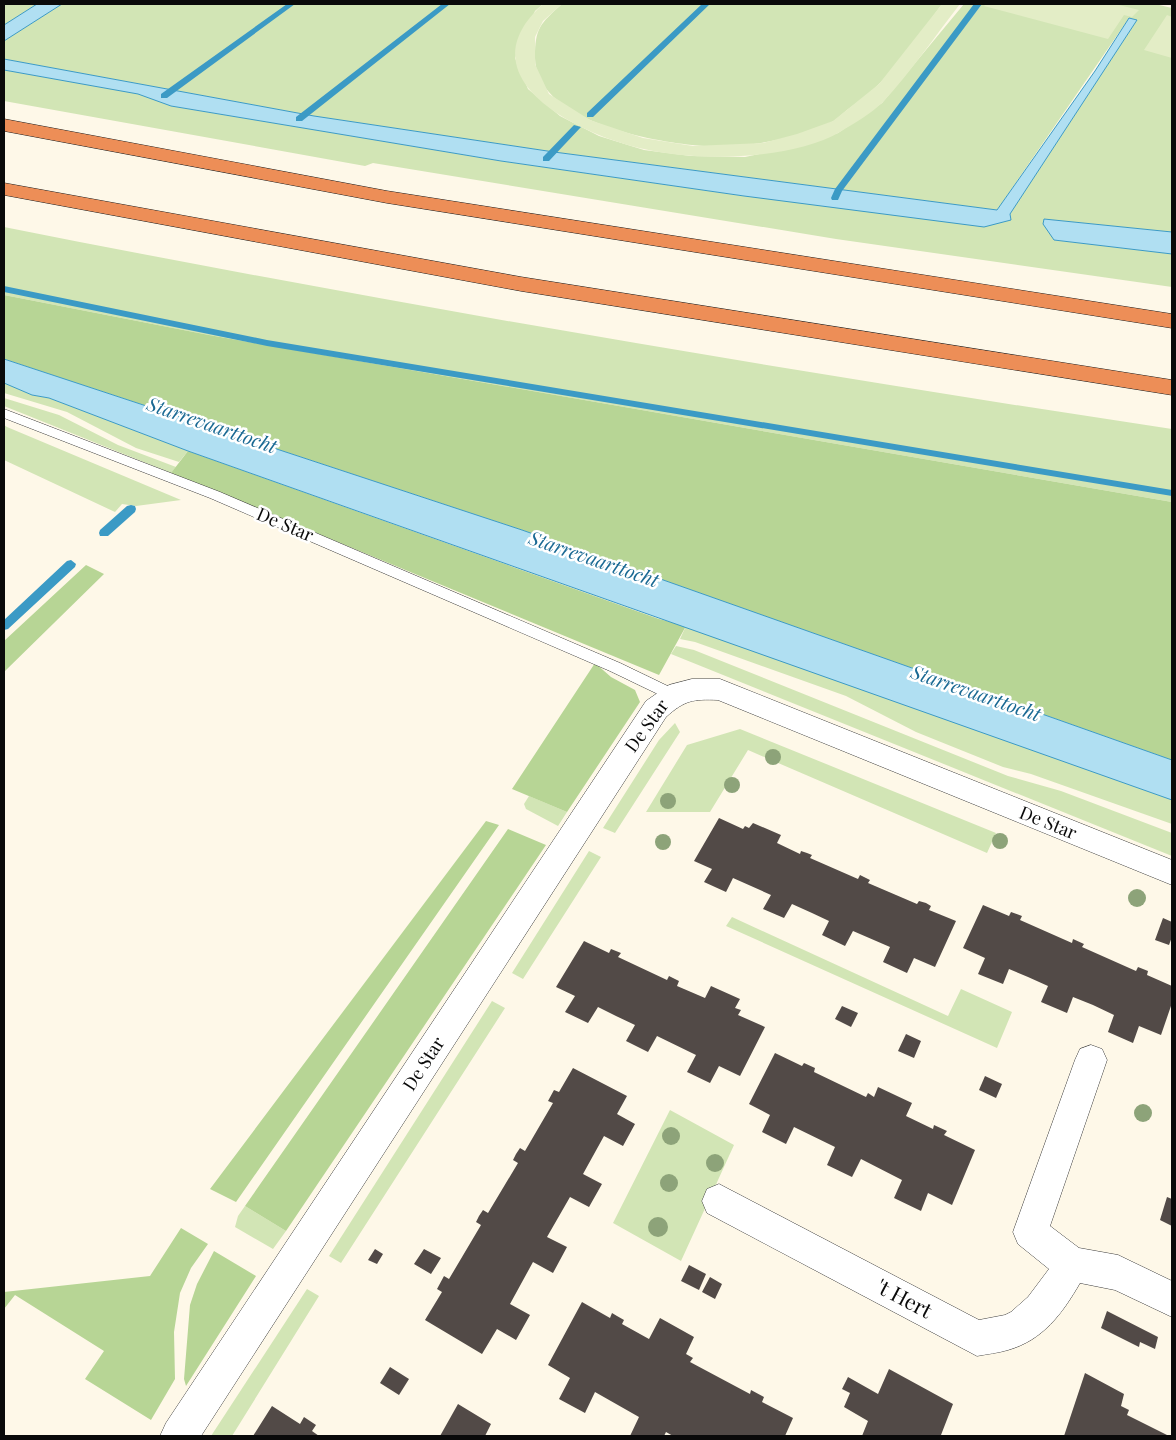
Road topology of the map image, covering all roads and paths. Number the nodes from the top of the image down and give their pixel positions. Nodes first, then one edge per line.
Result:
1 (4, 125) edge
2 (4, 189) edge
3 (1172, 321) edge
4 (1172, 388) edge
5 (4, 413) edge
6 (671, 694) junction
7 (1172, 873) edge
8 (1090, 1060) dead end
9 (719, 1201) dead end
10 (1071, 1264) junction
11 (1172, 1299) edge
12 (179, 1436) edge

1 - 3 highway
2 - 4 highway
5 - 6 lane, De Star
6 - 7 street, De Star
6 - 12 street, De Star
8 - 10 street
9 - 10 street, 't Hert
10 - 11 street

